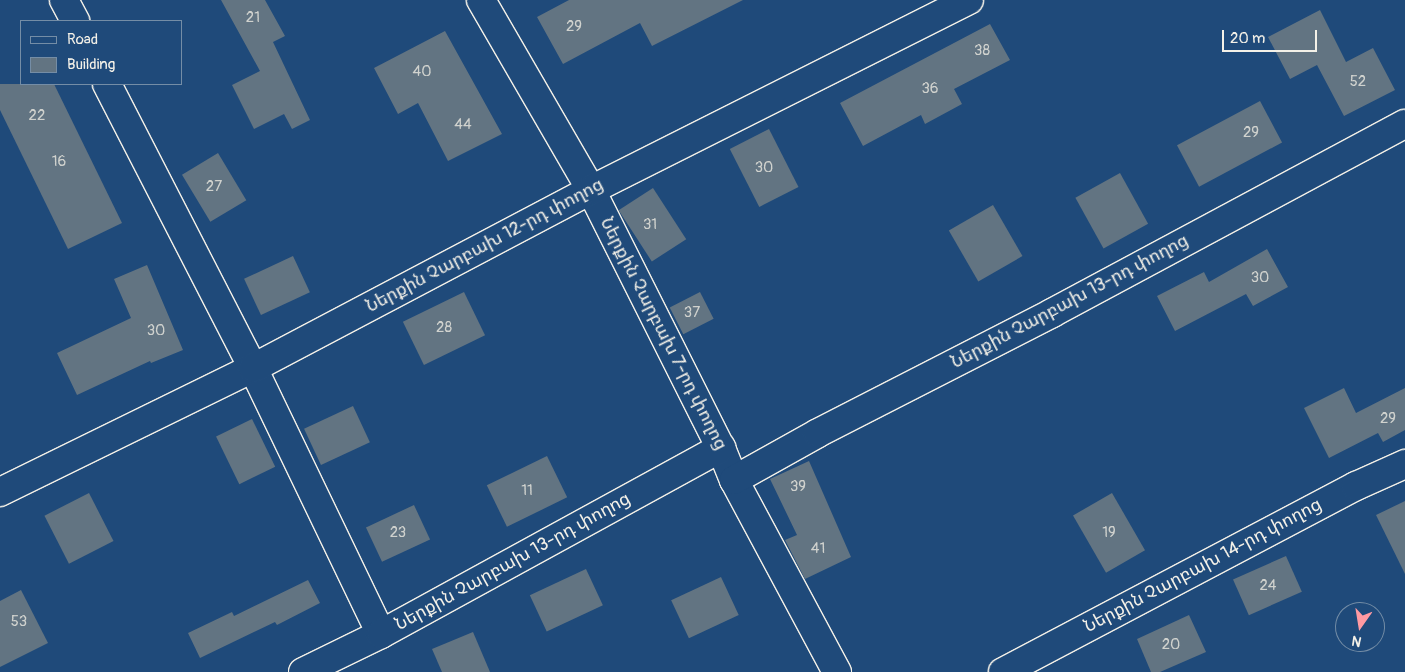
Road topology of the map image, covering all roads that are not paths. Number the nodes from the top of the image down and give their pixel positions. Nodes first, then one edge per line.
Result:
1 (64, 0) edge
2 (481, 0) edge
3 (969, 0) edge
4 (74, 20) edge
5 (108, 85) edge
6 (1405, 124) edge
7 (591, 190) junction
8 (253, 368) junction
9 (721, 448) junction
10 (1405, 464) edge
11 (734, 480) junction
12 (0, 492) edge
13 (381, 634) junction
14 (303, 672) edge
15 (837, 672) edge
16 (1003, 672) edge

1 - 4 street
2 - 7 street, Ներքին Չարբախ 7-րդ փողոց
3 - 7 street, Ներքին Չարբախ 12-րդ փողոց
5 - 8 street
6 - 11 street, Ներքին Չարբախ 13-րդ փողոց
7 - 8 street, Ներքին Չարբախ 12-րդ փողոց
7 - 9 street, Ներքին Չարբախ 7-րդ փողոց
8 - 12 street, Ներքին Չարբախ 12-րդ փողոց
8 - 13 street
9 - 11 street, Ներքին Չարբախ 7-րդ փողոց
9 - 13 street, Ներքին Չարբախ 13-րդ փողոց
10 - 16 street, Ներքին Չարբախ 14-րդ փողոց
11 - 15 street, Ներքին Չարբախ 7-րդ փողոց
13 - 14 street, Ներքին Չարբախ 13-րդ փողոց

